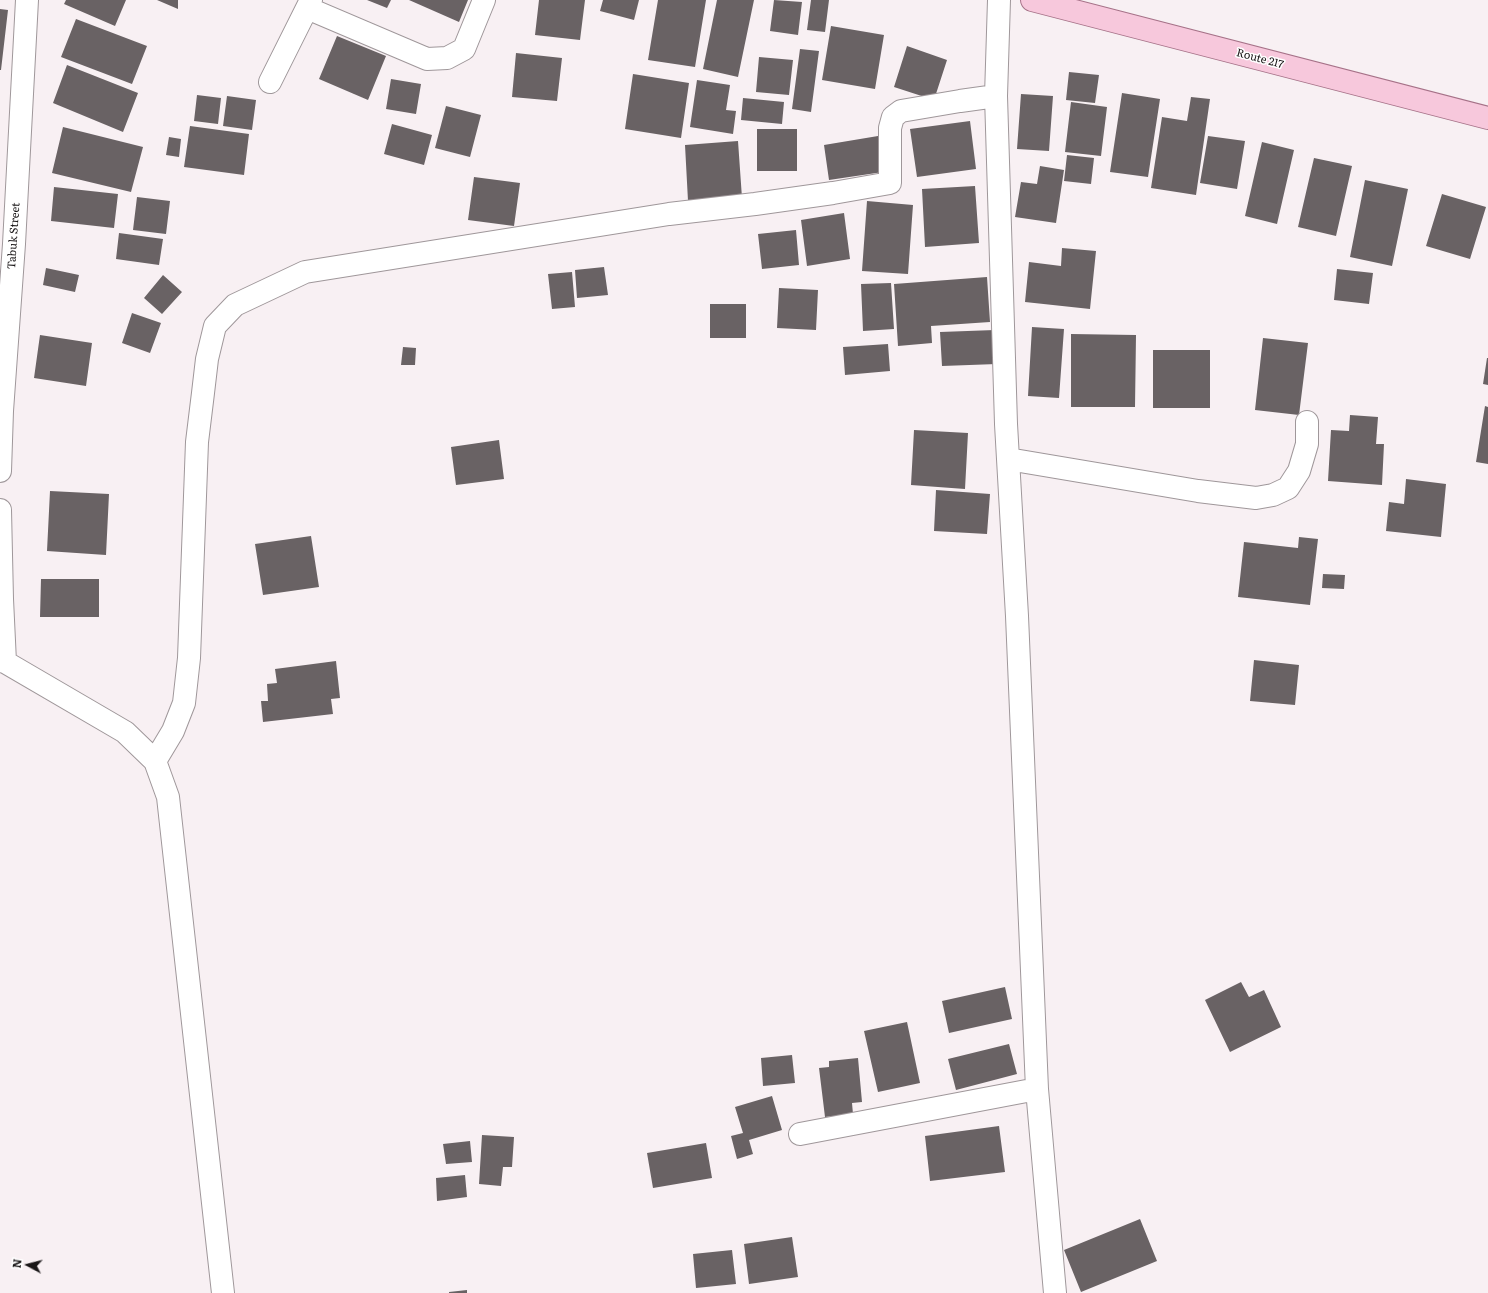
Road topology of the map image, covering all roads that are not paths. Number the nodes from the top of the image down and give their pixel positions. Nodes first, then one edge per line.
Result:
1 (27, 0) edge
2 (484, 0) edge
3 (999, 0) edge
4 (1032, 0) edge
5 (309, 4) edge
6 (270, 82) dead end
7 (996, 96) junction
8 (1488, 118) edge
9 (1307, 422) dead end
10 (1008, 459) junction
11 (0, 471) edge
12 (0, 510) edge
13 (3, 662) edge
14 (155, 761) junction
15 (1037, 1089) junction
16 (800, 1134) dead end
17 (222, 1293) edge
18 (1055, 1293) edge

1 - 11 street, Tabuk Street
2 - 5 street
3 - 7 street
4 - 8 main road, Route 217
5 - 6 street
7 - 10 street
7 - 14 street
9 - 10 street
10 - 15 street
12 - 13 street
13 - 14 street
14 - 17 street
15 - 16 street
15 - 18 street

